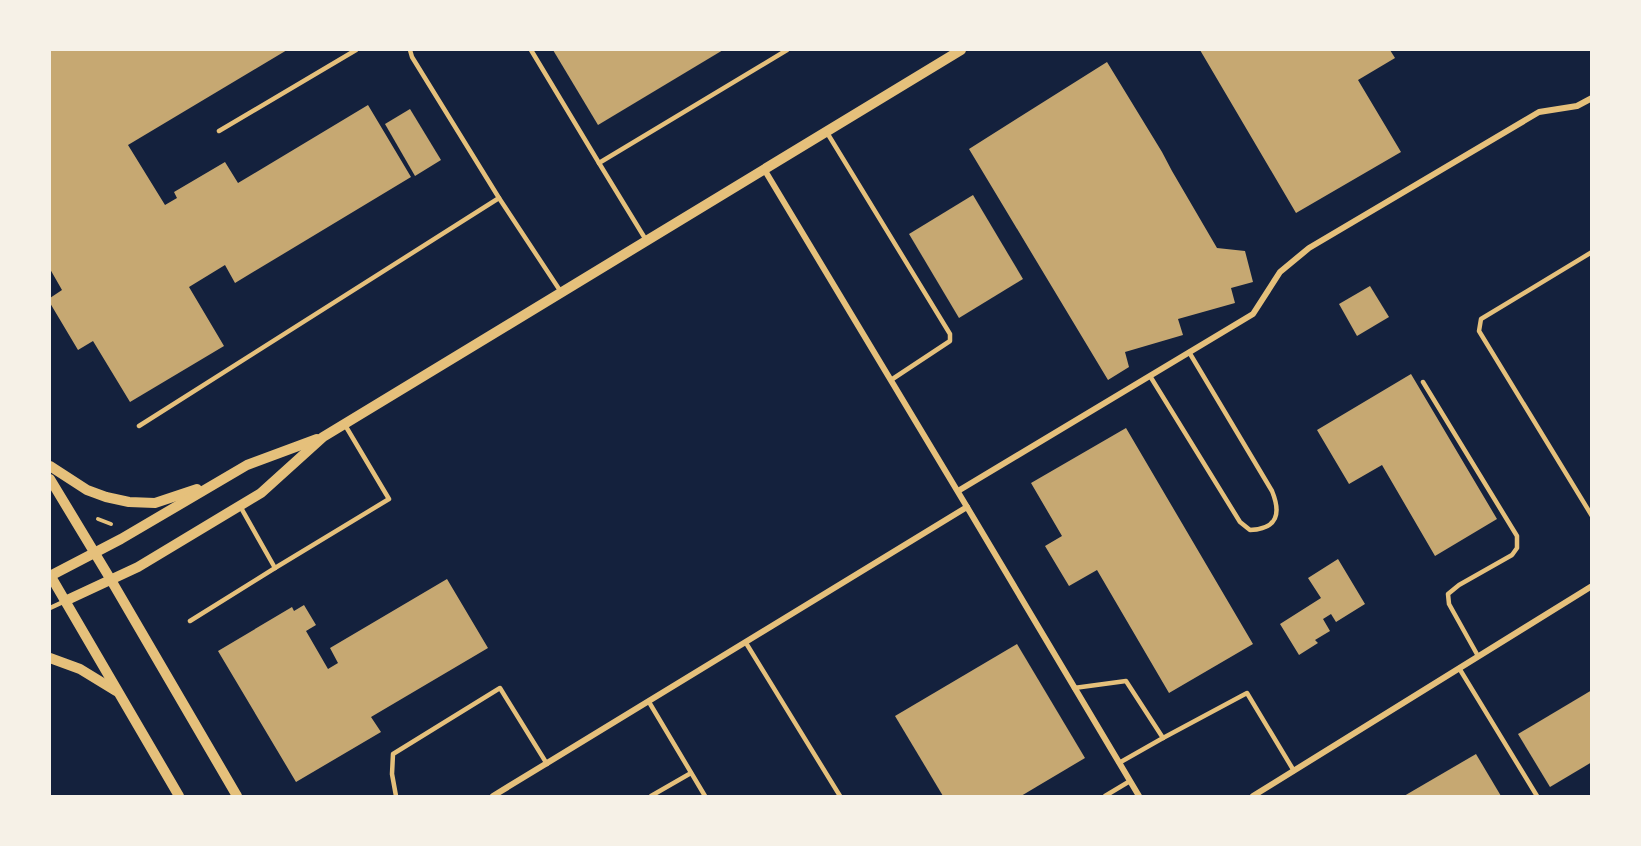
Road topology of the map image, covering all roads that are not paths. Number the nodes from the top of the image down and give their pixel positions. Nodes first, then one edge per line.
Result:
1 (356, 50) edge
2 (410, 50) edge
3 (531, 50) edge
4 (787, 50) edge
5 (961, 50) edge
6 (1592, 98) edge
7 (219, 131) dead end
8 (826, 131) junction
9 (598, 163) junction
10 (764, 169) junction
11 (499, 198) junction
12 (646, 240) junction
13 (1592, 252) edge
14 (561, 292) junction
15 (1189, 352) junction
16 (1150, 376) junction
17 (891, 380) junction
18 (1423, 382) dead end
19 (344, 424) junction
20 (139, 426) dead end
21 (323, 437) junction
22 (50, 466) edge
23 (50, 480) edge
24 (218, 482) junction
25 (957, 490) junction
26 (240, 506) junction
27 (967, 507) junction
28 (1592, 516) edge
29 (94, 553) junction
30 (275, 568) junction
31 (50, 576) edge
32 (111, 580) junction
33 (1592, 586) edge
34 (65, 601) junction
35 (50, 608) edge
36 (190, 621) dead end
37 (746, 643) junction
38 (1478, 657) junction
39 (50, 658) edge
40 (1459, 668) junction
41 (1074, 688) junction
42 (119, 693) junction
43 (649, 702) junction
44 (1163, 738) junction
45 (1119, 763) junction
46 (546, 764) junction
47 (1294, 771) junction
48 (691, 773) junction
49 (1130, 781) junction
50 (179, 796) edge
51 (237, 796) edge
52 (396, 796) edge
53 (493, 796) edge
54 (651, 796) edge
55 (705, 796) edge
56 (840, 796) edge
57 (1105, 796) edge
58 (1138, 796) edge
59 (1253, 796) edge
60 (1537, 796) edge

1 - 7 lane
2 - 11 lane
3 - 9 lane
4 - 9 lane
5 - 8 street
6 - 15 street
8 - 10 street
8 - 17 lane
9 - 12 lane
10 - 12 street
10 - 17 street
11 - 14 lane
11 - 20 lane
12 - 14 street
13 - 28 lane
14 - 19 street
15 - 16 street
15 - 16 lane
16 - 25 street
17 - 25 street
18 - 38 lane
19 - 21 street
19 - 30 lane
21 - 24 street
21 - 26 street
22 - 24 street
23 - 29 street
24 - 29 street
25 - 27 street
26 - 30 lane
26 - 32 street
27 - 37 street
27 - 41 street
29 - 31 street
29 - 32 street
30 - 36 lane
31 - 34 street
32 - 34 street
32 - 51 street
33 - 38 street
34 - 35 lane
34 - 42 street
37 - 43 street
37 - 56 lane
38 - 40 street
39 - 42 street
40 - 47 street
40 - 60 lane
41 - 44 lane
41 - 45 street
42 - 50 street
43 - 46 street
43 - 48 lane
44 - 45 lane
44 - 47 lane
45 - 49 street
46 - 52 lane
46 - 53 street
47 - 59 street
48 - 54 lane
48 - 55 lane
49 - 57 lane
49 - 58 street

